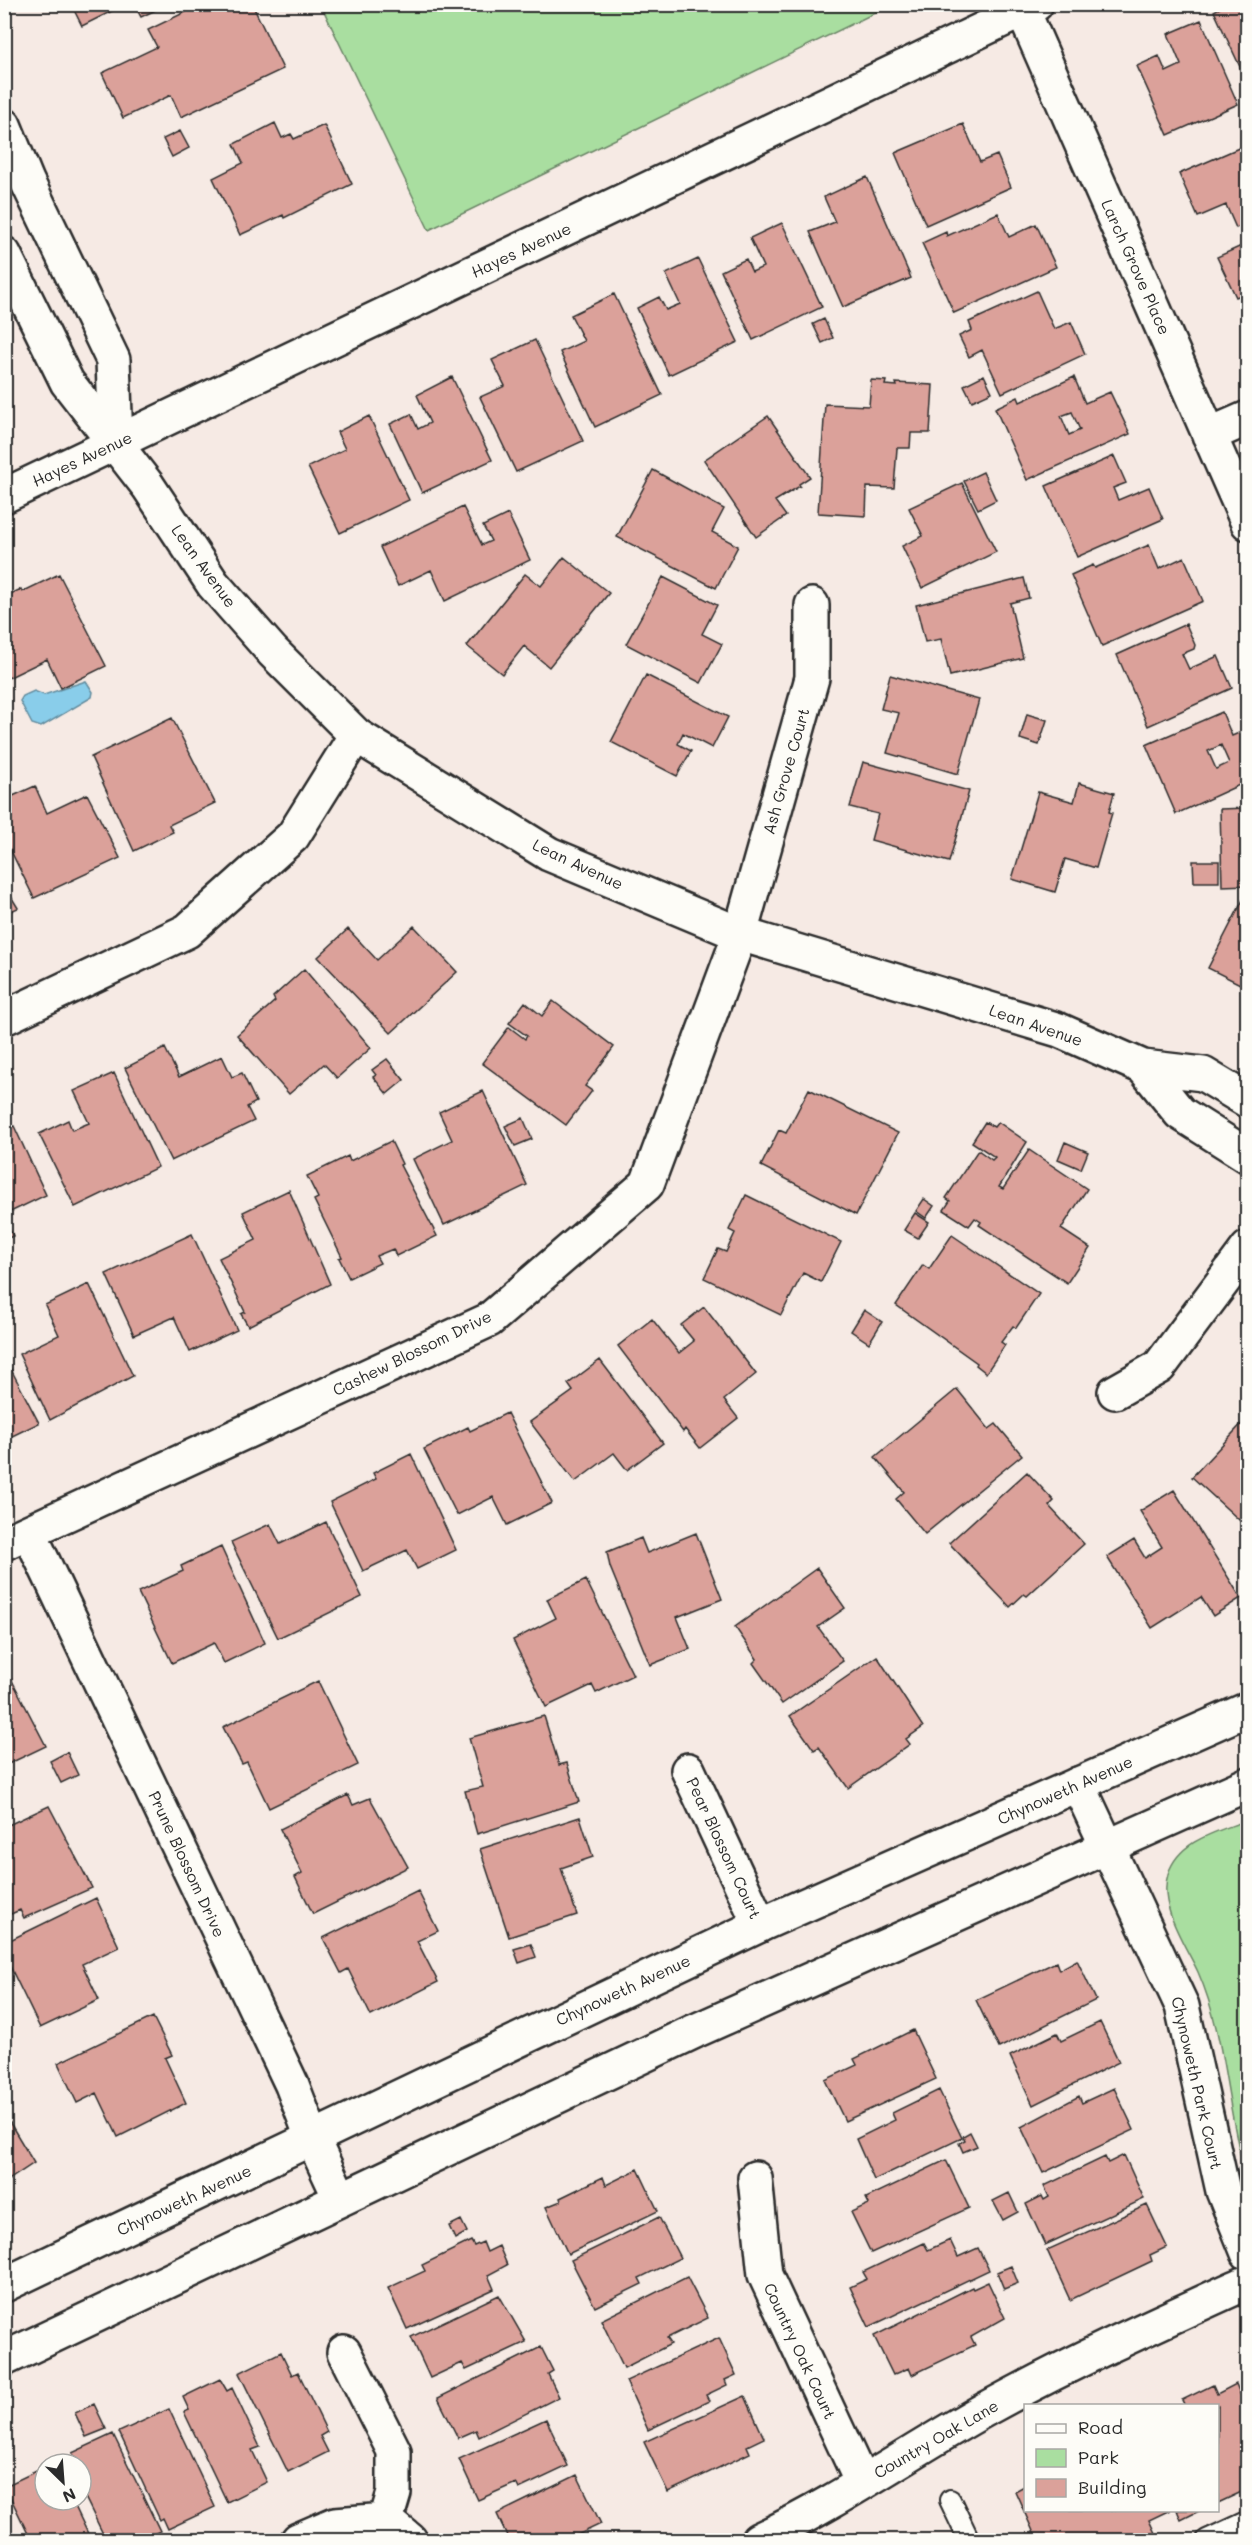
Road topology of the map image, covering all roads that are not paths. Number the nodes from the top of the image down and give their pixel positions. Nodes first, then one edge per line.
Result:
1 (1030, 8) edge
2 (4, 124) edge
3 (4, 254) edge
4 (1248, 418) edge
5 (1209, 435) junction
6 (116, 443) junction
7 (4, 496) edge
8 (1248, 523) edge
9 (812, 605) dead end
10 (356, 735) junction
11 (740, 934) junction
12 (4, 1018) edge
13 (1143, 1067) junction
14 (1248, 1101) edge
15 (1248, 1156) edge
16 (1248, 1248) edge
17 (1115, 1392) dead end
18 (17, 1538) edge
19 (1248, 1709) edge
20 (688, 1770) dead end
21 (1078, 1784) junction
22 (1248, 1784) edge
23 (1108, 1846) junction
24 (760, 1925) junction
25 (313, 2140) junction
26 (755, 2178) dead end
27 (339, 2198) junction
28 (1248, 2253) edge
29 (1248, 2282) edge
30 (4, 2285) edge
31 (344, 2352) dead end
32 (4, 2359) edge
33 (862, 2483) junction
34 (950, 2500) dead end
35 (1248, 2521) edge
36 (398, 2530) edge
37 (298, 2541) edge
38 (758, 2541) edge
39 (969, 2541) edge
40 (1207, 2541) edge

1 - 5 street, Larch Grove Place
1 - 6 street, Hayes Avenue
2 - 6 street
3 - 6 street, Lean Avenue
4 - 5 street
5 - 8 street, Larch Grove Place
6 - 7 street, Hayes Avenue
6 - 10 street, Lean Avenue
9 - 11 street, Ash Grove Court
10 - 11 street, Lean Avenue
10 - 12 street
11 - 13 street, Lean Avenue
11 - 18 street, Cashew Blossom Drive
13 - 14 street, Lean Avenue
13 - 15 street, Lean Avenue
16 - 17 street
18 - 25 street, Prune Blossom Drive
19 - 21 street, Chynoweth Avenue
20 - 24 street, Pear Blossom Court
21 - 23 street, Chynoweth Park Court
21 - 24 street, Chynoweth Avenue
22 - 23 street
23 - 27 street
23 - 28 street, Chynoweth Park Court
24 - 25 street, Chynoweth Avenue
25 - 27 street, Prune Blossom Drive
25 - 30 street, Chynoweth Avenue
26 - 33 street, Country Oak Court
27 - 32 street
29 - 33 street, Country Oak Lane
31 - 36 street
33 - 38 street, Country Oak Lane
34 - 39 lane
35 - 40 lane
36 - 37 street

